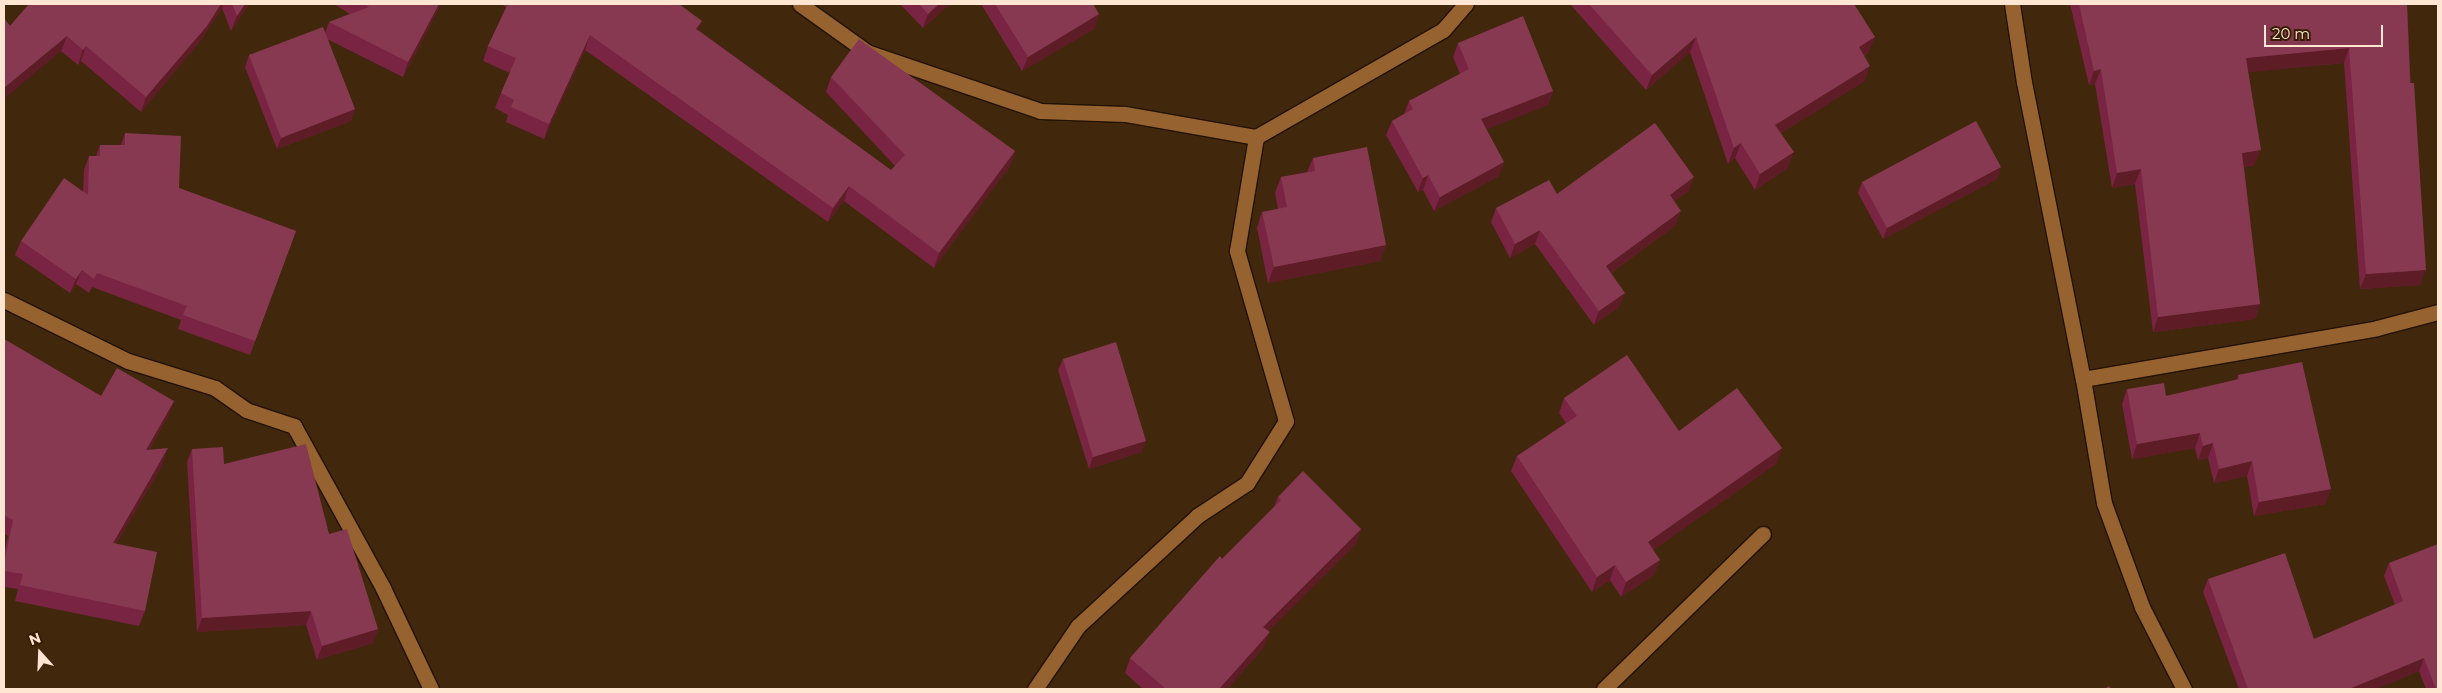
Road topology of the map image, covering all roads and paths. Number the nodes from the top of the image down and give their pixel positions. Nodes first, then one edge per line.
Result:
1 (800, 4) edge
2 (1466, 4) edge
3 (2012, 4) edge
4 (1256, 137) junction
5 (4, 300) edge
6 (2438, 312) edge
7 (2083, 379) junction
8 (1763, 534) dead end
9 (431, 689) edge
10 (1035, 689) edge
11 (1604, 689) edge
12 (2184, 689) edge

1 - 4 street
2 - 4 street
3 - 7 street
4 - 10 street
5 - 9 street
6 - 7 street
7 - 12 street
8 - 11 street

